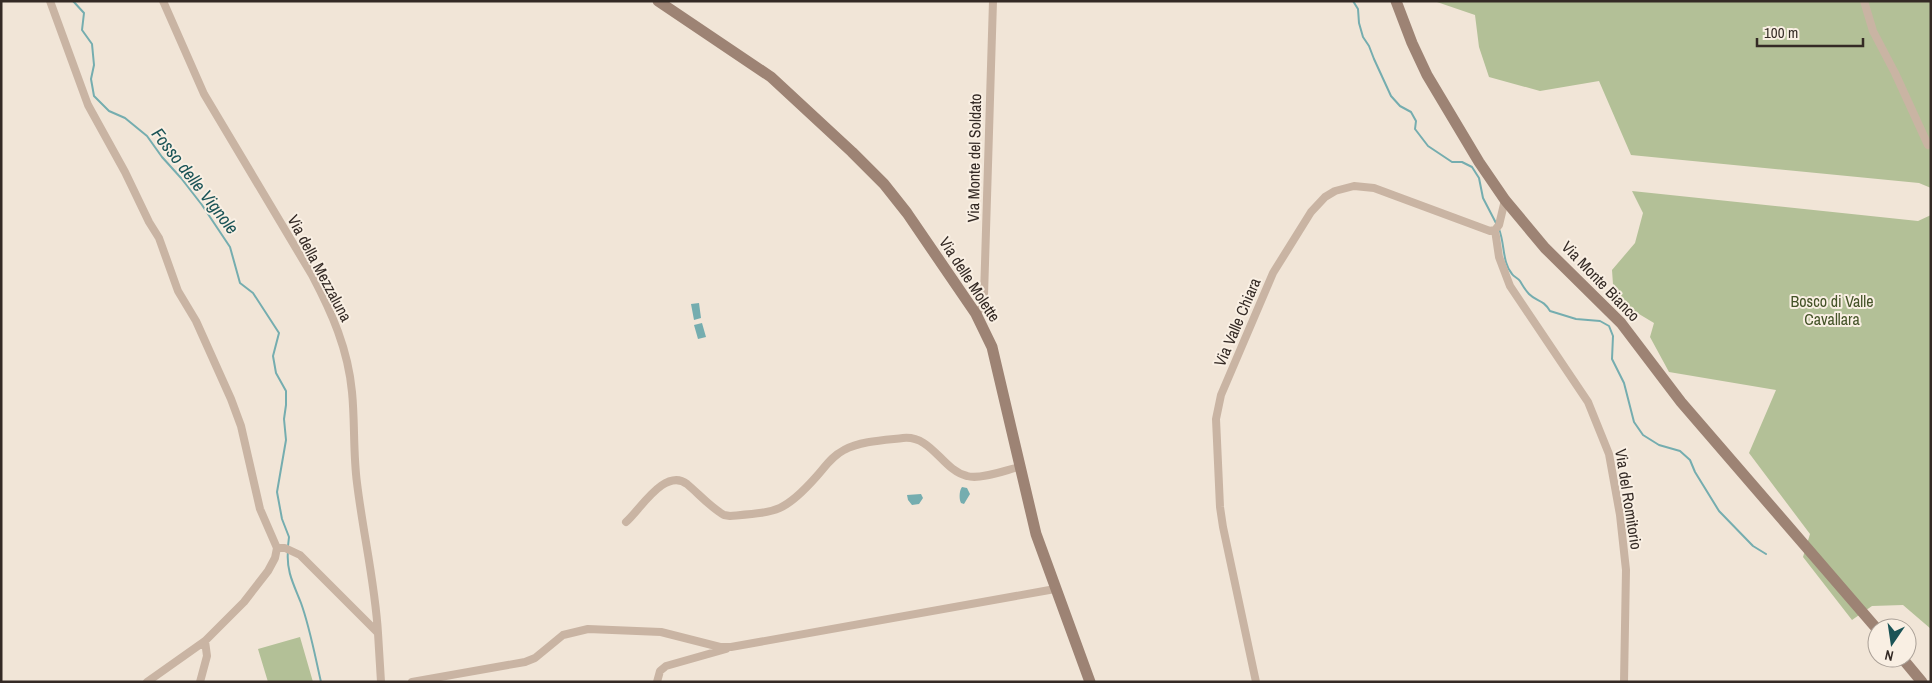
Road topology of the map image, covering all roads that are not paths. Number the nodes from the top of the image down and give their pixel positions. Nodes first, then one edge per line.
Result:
1 (50, 1) edge
2 (163, 1) edge
3 (658, 1) edge
4 (993, 1) edge
5 (1396, 1) edge
6 (1864, 1) edge
7 (1928, 145) dead end
8 (1505, 200) junction
9 (1496, 230) junction
10 (976, 314) junction
11 (1020, 467) junction
12 (626, 522) dead end
13 (277, 548) junction
14 (1055, 589) junction
15 (1868, 618) edge
16 (378, 633) junction
17 (205, 641) junction
18 (737, 646) junction
19 (1910, 668) edge
20 (147, 682) edge
21 (200, 682) edge
22 (381, 682) edge
23 (412, 682) edge
24 (657, 682) edge
25 (1090, 682) edge
26 (1256, 682) edge
27 (1624, 682) edge
28 (1922, 682) edge

1 - 13 street
2 - 16 street, Via della Mezzaluna
3 - 10 street, Via delle Molette
4 - 10 street, Via Monte del Soldato
5 - 8 street, Via Monte Bianco
6 - 7 street
8 - 9 street
8 - 15 street, Via Monte Bianco
9 - 26 street, Via Valle Chiara
9 - 27 street, Via del Romitorio
10 - 11 street, Via delle Molette
11 - 12 street
11 - 14 street, Via delle Molette
13 - 16 street
13 - 17 street
14 - 18 street
14 - 25 street, Via delle Molette
16 - 22 street, Via della Mezzaluna
17 - 20 street
17 - 21 street
18 - 23 street
18 - 24 street
19 - 28 street

